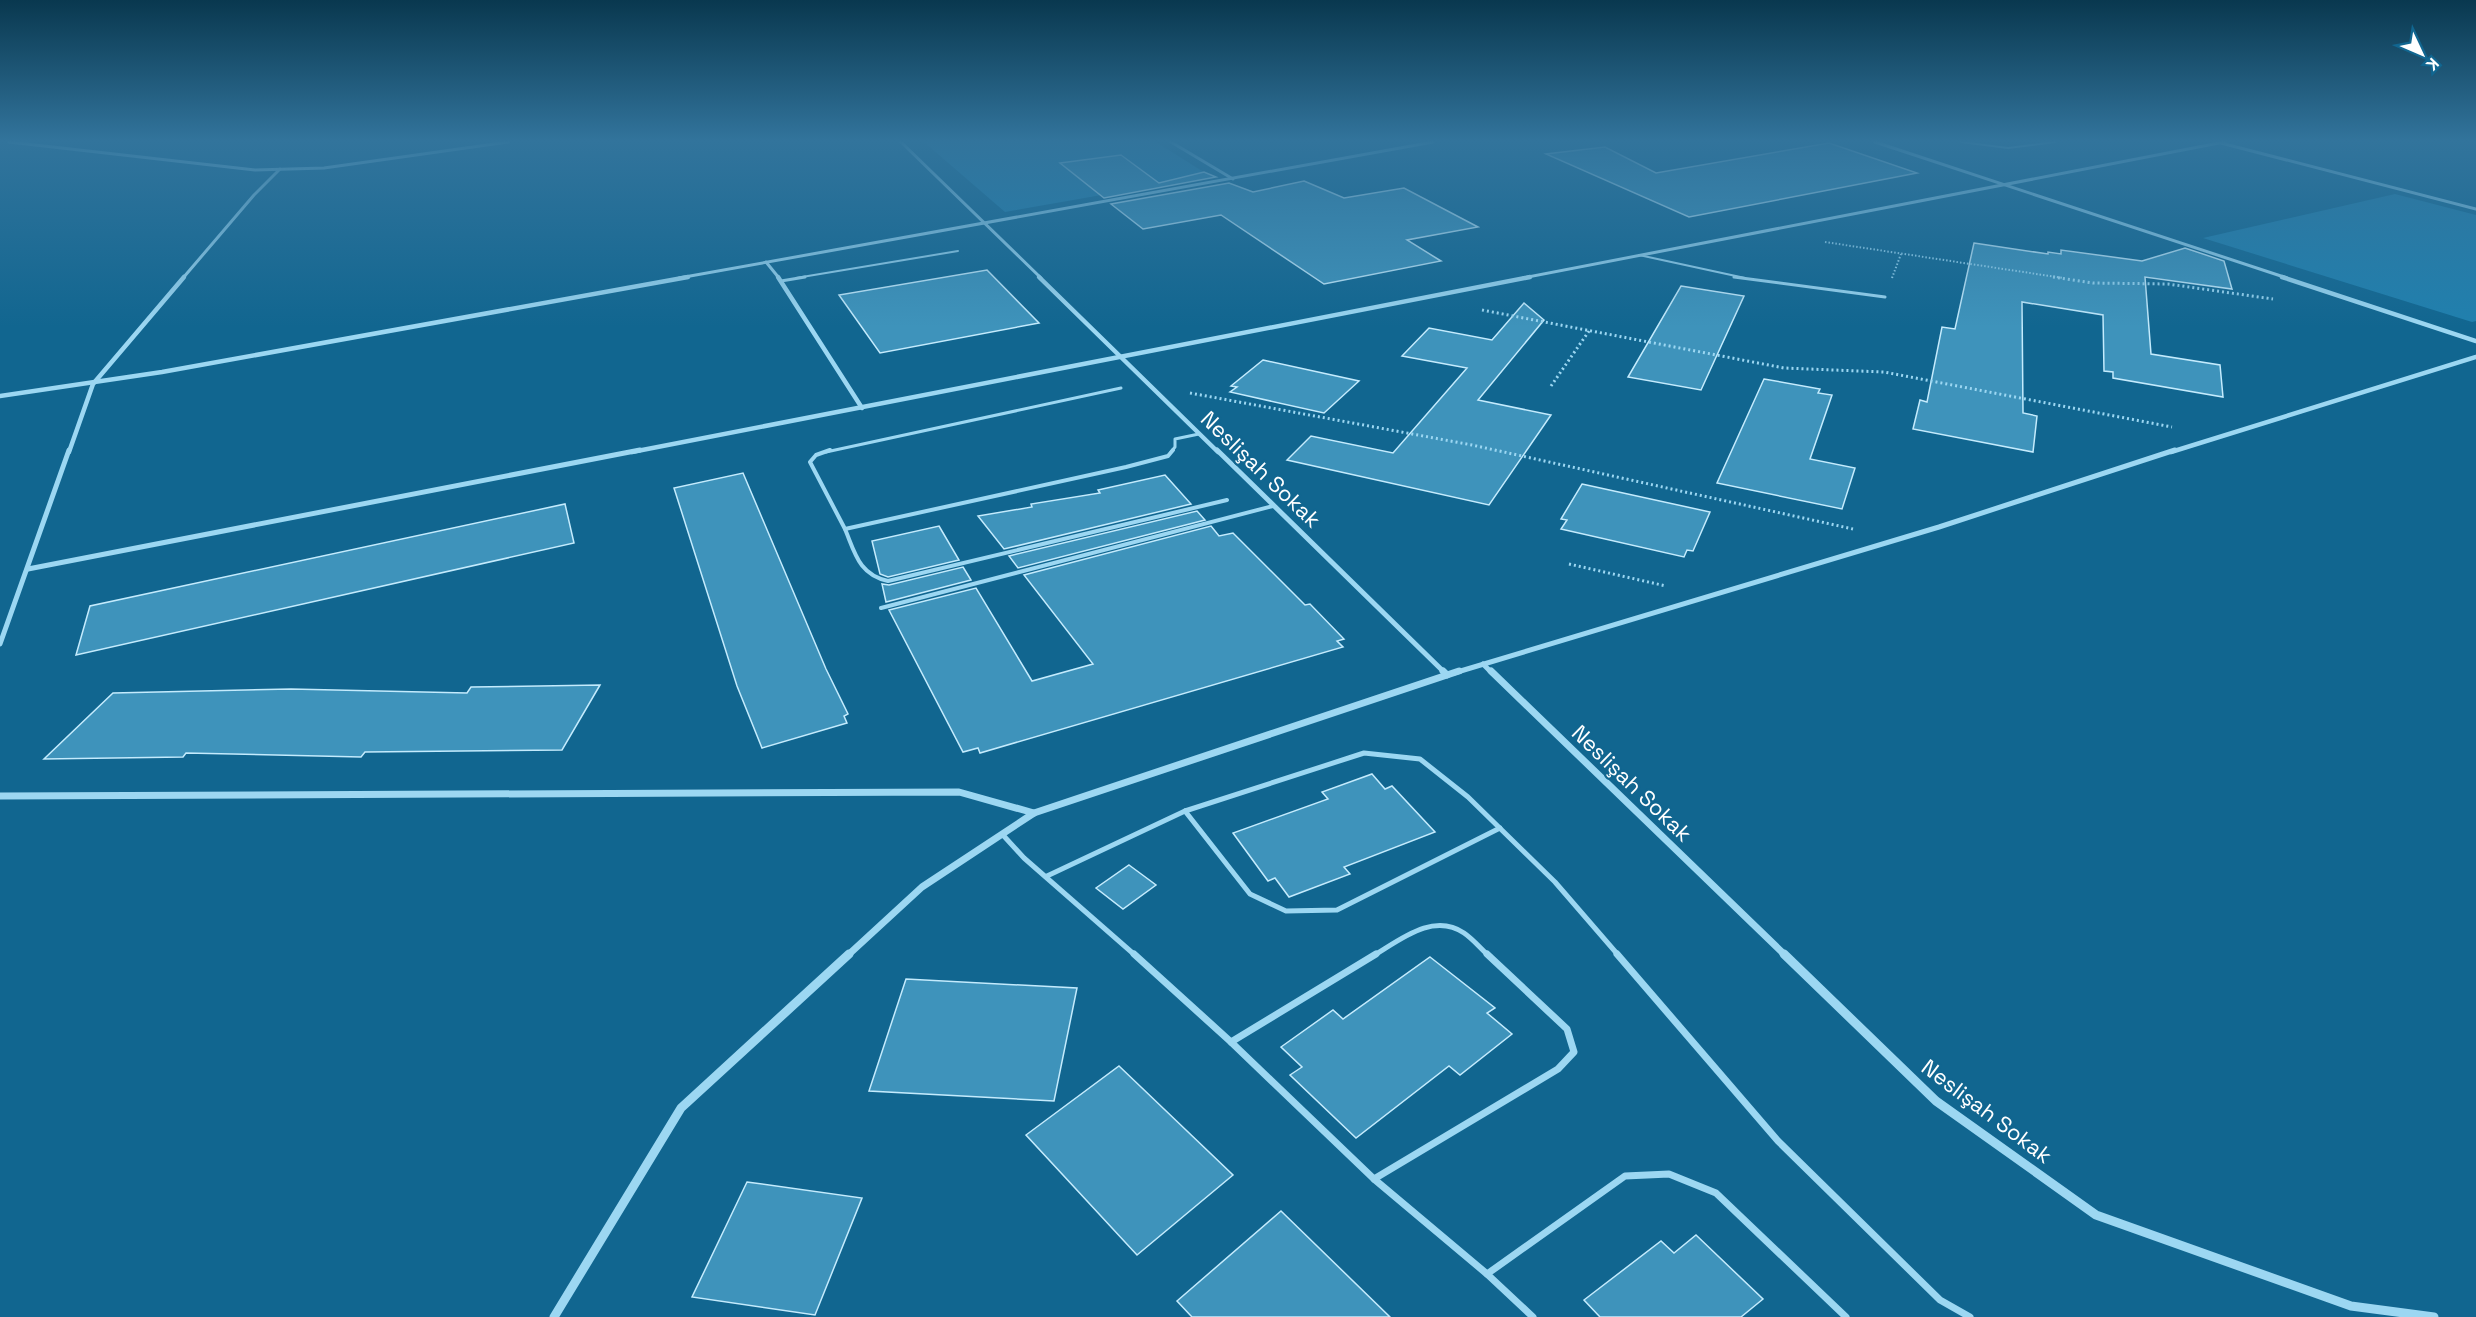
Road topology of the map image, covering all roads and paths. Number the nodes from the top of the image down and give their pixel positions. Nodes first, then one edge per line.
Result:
1 (247, 203) edge
2 (962, 203) edge
3 (1093, 203) edge
4 (1908, 203) edge
5 (2060, 203) edge
6 (2455, 203) edge
7 (2476, 209) edge
8 (982, 223) junction
9 (1823, 242) dead end
10 (958, 251) dead end
11 (1639, 255) junction
12 (766, 262) junction
13 (781, 280) junction
14 (1885, 297) dead end
15 (2273, 299) dead end
16 (1476, 309) dead end
17 (1589, 331) junction
18 (2476, 341) edge
19 (2476, 357) edge
20 (1120, 358) junction
21 (93, 384) junction
22 (1148, 385) junction
23 (1551, 386) dead end
24 (1121, 388) dead end
25 (0, 396) edge
26 (862, 408) junction
27 (2173, 427) dead end
28 (1199, 434) junction
29 (1227, 500) dead end
30 (1273, 506) junction
31 (845, 529) junction
32 (1854, 529) dead end
33 (1569, 564) dead end
34 (28, 570) junction
35 (1667, 586) dead end
36 (881, 608) dead end
37 (0, 644) edge
38 (1483, 664) junction
39 (1447, 675) junction
40 (0, 796) edge
41 (1185, 811) junction
42 (1034, 813) junction
43 (1500, 828) junction
44 (1002, 834) junction
45 (1047, 876) junction
46 (1231, 1042) junction
47 (1374, 1179) junction
48 (1487, 1274) junction
49 (554, 1317) edge
50 (1533, 1317) edge
51 (1846, 1317) edge
52 (1970, 1317) edge
53 (2434, 1317) edge

1 - 21 street
2 - 8 street, Neslişah Sokak
3 - 8 street
4 - 11 street
5 - 18 street
6 - 7 street
8 - 12 street
8 - 20 street, Neslişah Sokak
9 - 15 path
10 - 13 lane
11 - 14 lane
11 - 20 street
12 - 13 street
12 - 21 street
13 - 26 street
16 - 17 path
17 - 23 path
17 - 27 path
19 - 38 street
20 - 22 street, Neslişah Sokak
20 - 26 street
21 - 25 street
21 - 34 street
22 - 28 street, Neslişah Sokak
22 - 32 path
24 - 31 lane
26 - 34 street
28 - 30 street, Neslişah Sokak
28 - 31 lane
29 - 31 lane
30 - 36 lane
30 - 39 street, Neslişah Sokak
33 - 35 path
34 - 37 street
38 - 39 street
38 - 53 street, Neslişah Sokak
39 - 42 street
40 - 42 street
41 - 43 lane
41 - 43 lane
41 - 45 lane
42 - 44 street
43 - 52 lane
44 - 45 lane
44 - 49 street
45 - 46 lane
46 - 47 lane
46 - 47 lane
47 - 48 lane
48 - 50 lane
48 - 51 lane

